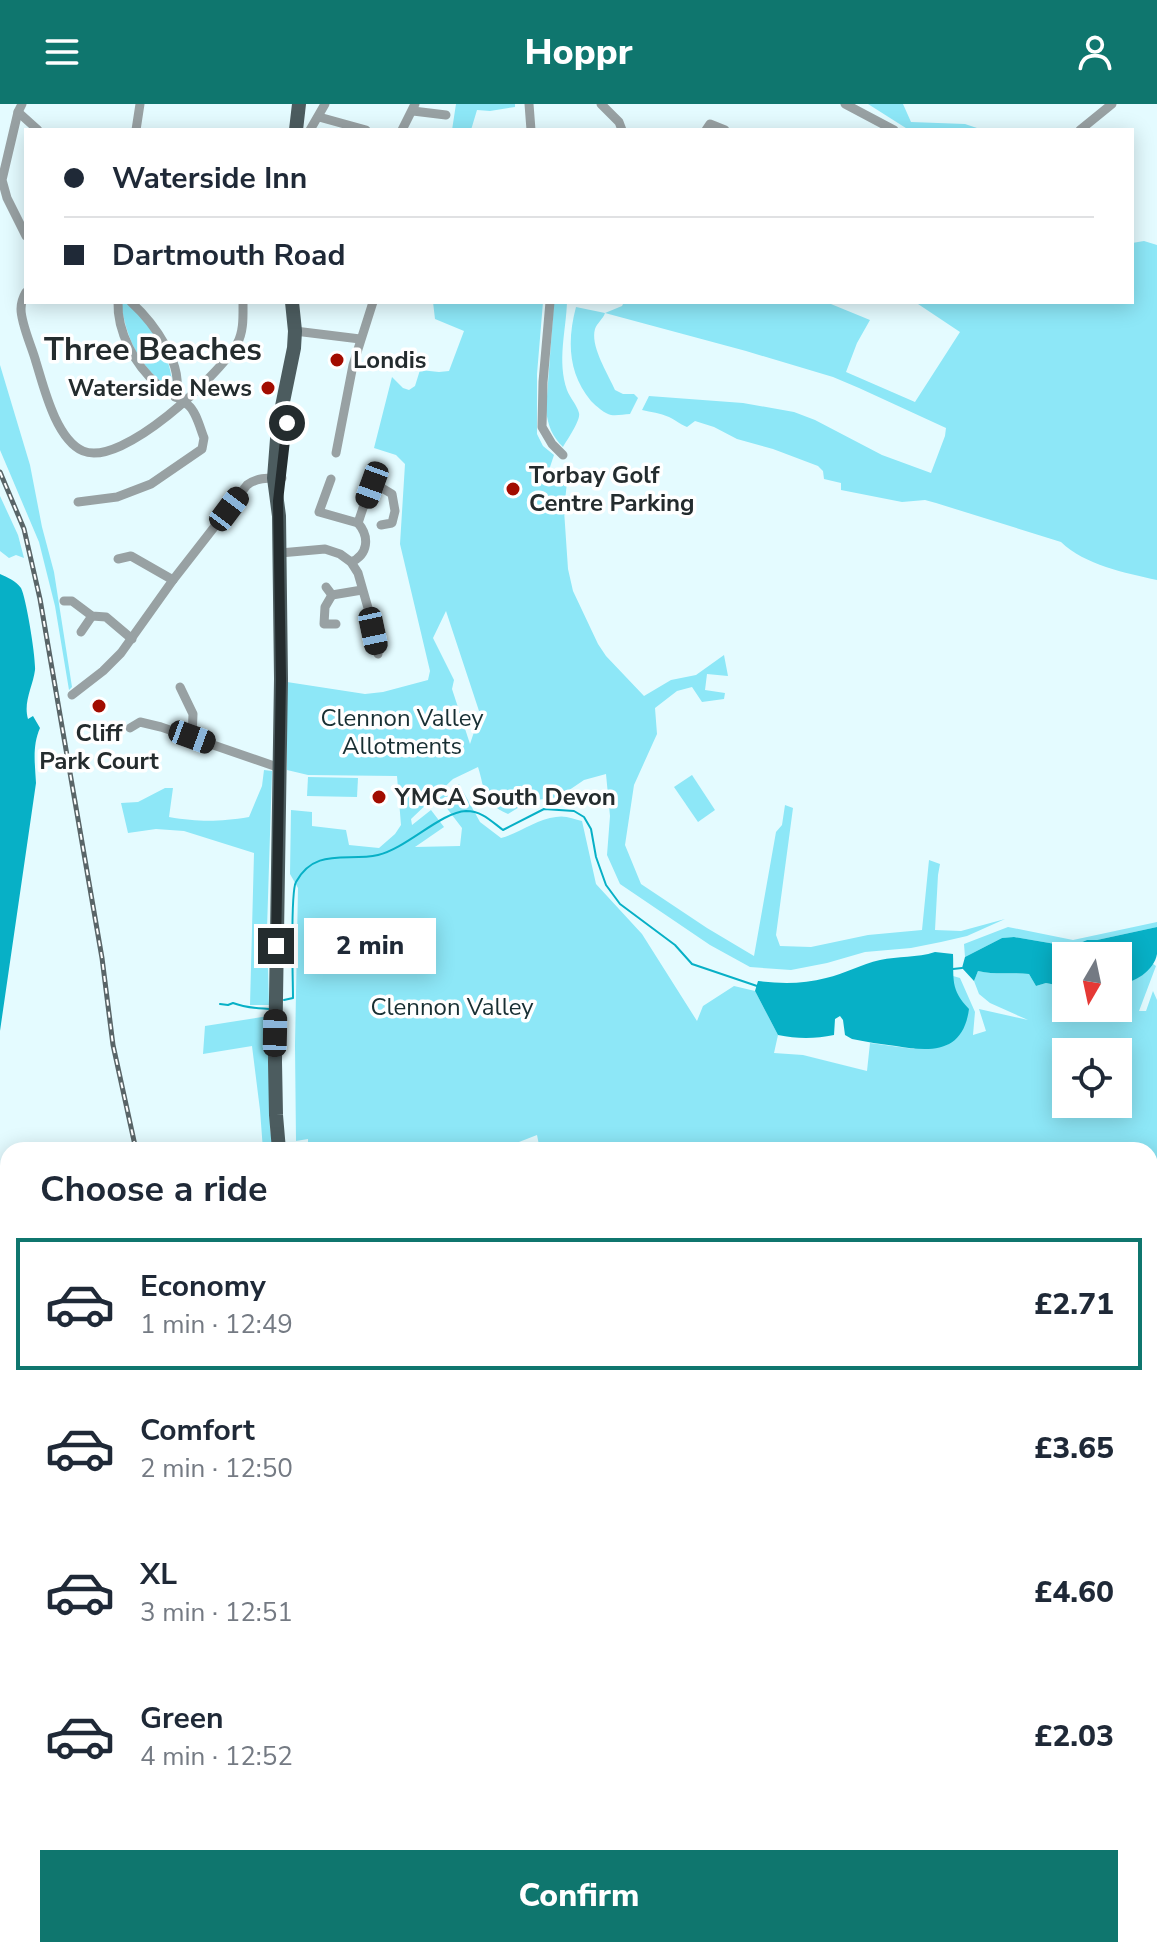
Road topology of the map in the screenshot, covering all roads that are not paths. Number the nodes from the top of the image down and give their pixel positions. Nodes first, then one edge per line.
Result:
1 (140, 104) edge
2 (299, 104) edge
3 (325, 104) edge
4 (529, 104) edge
5 (601, 104) edge
6 (845, 104) edge
7 (1112, 104) edge
8 (20, 108) edge
9 (414, 108) edge
10 (446, 115) dead end
11 (319, 117) junction
12 (36, 128) edge
13 (136, 128) edge
14 (296, 128) edge
15 (311, 128) edge
16 (359, 128) edge
17 (403, 128) edge
18 (531, 128) edge
19 (621, 128) edge
20 (890, 128) edge
21 (1082, 128) edge
22 (24, 232) edge
23 (24, 299) edge
24 (118, 304) edge
25 (133, 304) edge
26 (243, 304) edge
27 (292, 304) edge
28 (301, 304) edge
29 (372, 304) edge
30 (550, 304) edge
31 (299, 331) junction
32 (360, 339) junction
33 (179, 400) junction
34 (336, 453) dead end
35 (563, 455) dead end
36 (376, 469) dead end
37 (278, 478) junction
38 (331, 479) dead end
39 (372, 485) junction
40 (78, 502) dead end
41 (358, 523) junction
42 (381, 525) dead end
43 (280, 553) junction
44 (118, 559) dead end
45 (351, 562) junction
46 (173, 580) junction
47 (362, 590) junction
48 (64, 601) dead end
49 (92, 616) junction
50 (324, 624) junction
51 (336, 624) dead end
52 (81, 632) dead end
53 (323, 636) dead end
54 (132, 639) junction
55 (378, 654) dead end
56 (180, 687) dead end
57 (72, 695) dead end
58 (130, 728) dead end
59 (192, 737) junction
60 (280, 768) junction
61 (278, 1142) edge

1 - 13 street
2 - 14 main road
3 - 11 street
4 - 18 street
5 - 19 street
6 - 20 street
7 - 21 street
8 - 12 street
8 - 22 street
9 - 10 street
9 - 17 street
11 - 15 street
11 - 16 street
23 - 33 street
24 - 33 street
25 - 33 street
26 - 33 street
27 - 31 main road
28 - 31 main road
29 - 32 street
30 - 35 street
31 - 32 street
31 - 37 main road
32 - 34 street
33 - 40 street
36 - 39 street
37 - 43 main road
37 - 46 street
38 - 41 street
39 - 41 street
39 - 42 street
41 - 45 street
43 - 45 street
43 - 60 main road
44 - 46 street
45 - 47 street
46 - 54 street
47 - 50 street
47 - 55 street
48 - 49 street
49 - 52 street
49 - 54 street
50 - 51 street
50 - 53 street
54 - 57 street
56 - 59 street
58 - 59 street
59 - 60 street
60 - 61 main road

